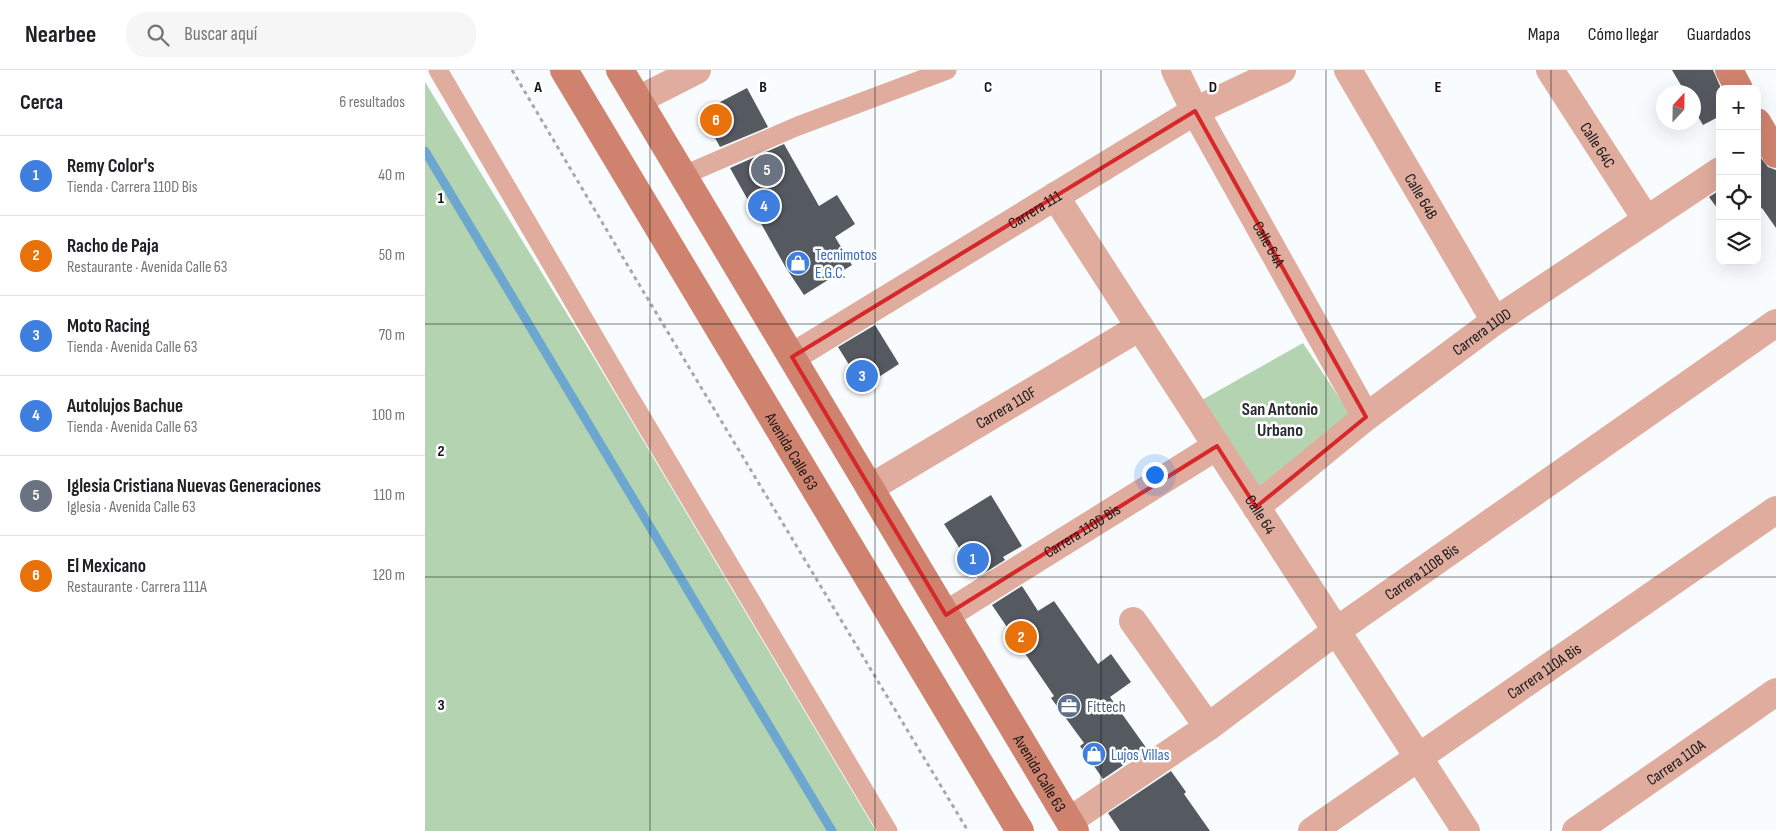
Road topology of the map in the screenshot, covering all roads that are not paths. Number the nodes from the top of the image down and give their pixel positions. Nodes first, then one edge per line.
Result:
1 (438, 70) edge
2 (565, 70) edge
3 (620, 70) edge
4 (697, 70) edge
5 (947, 70) edge
6 (1175, 70) edge
7 (1282, 70) edge
8 (1348, 70) edge
9 (1550, 70) edge
10 (1729, 70) edge
11 (1737, 85) edge
12 (638, 100) junction
13 (1195, 111) junction
14 (1716, 174) edge
15 (682, 176) junction
16 (1055, 196) junction
17 (1646, 219) junction
18 (1495, 321) junction
19 (1776, 324) edge
20 (1140, 327) junction
21 (792, 357) junction
22 (1366, 417) junction
23 (1217, 446) junction
24 (871, 488) junction
25 (1256, 507) junction
26 (1776, 510) edge
27 (946, 615) junction
28 (1133, 621) dead end
29 (1336, 631) junction
30 (1776, 692) edge
31 (1208, 727) junction
32 (1418, 758) junction
33 (1072, 826) edge
34 (888, 831) edge
35 (1021, 831) edge
36 (1312, 831) edge
37 (1466, 831) edge
38 (1575, 831) edge

1 - 34 lane
2 - 35 main road, Avenida Calle 63
3 - 12 main road, Avenida Calle 63
4 - 12 street
5 - 15 lane
6 - 13 street, Calle 64A
7 - 13 street, Carrera 111
8 - 18 street, Calle 64B
9 - 17 street, Calle 64C
10 - 11 main road
12 - 15 main road, Avenida Calle 63
13 - 16 street, Carrera 111
13 - 22 street, Calle 64A
14 - 17 street, Carrera 110D
15 - 21 main road, Avenida Calle 63
16 - 20 street, Calle 64
16 - 21 street, Carrera 111
17 - 18 street, Carrera 110D
18 - 22 street, Carrera 110D
19 - 29 street, Carrera 110B Bis
20 - 23 street, Calle 64
20 - 24 street, Carrera 110F
21 - 24 main road, Avenida Calle 63
22 - 25 street, Carrera 110D
23 - 25 street, Calle 64
23 - 27 street, Carrera 110D Bis
24 - 27 main road, Avenida Calle 63
25 - 29 street, Calle 64
26 - 32 street, Carrera 110A Bis
27 - 33 main road, Avenida Calle 63
28 - 31 street
29 - 31 street, Carrera 110B Bis
29 - 32 street, Calle 64
30 - 38 street, Carrera 110A
31 - 33 street, Carrera 110B Bis
32 - 36 street, Carrera 110A Bis
32 - 37 street, Calle 64

